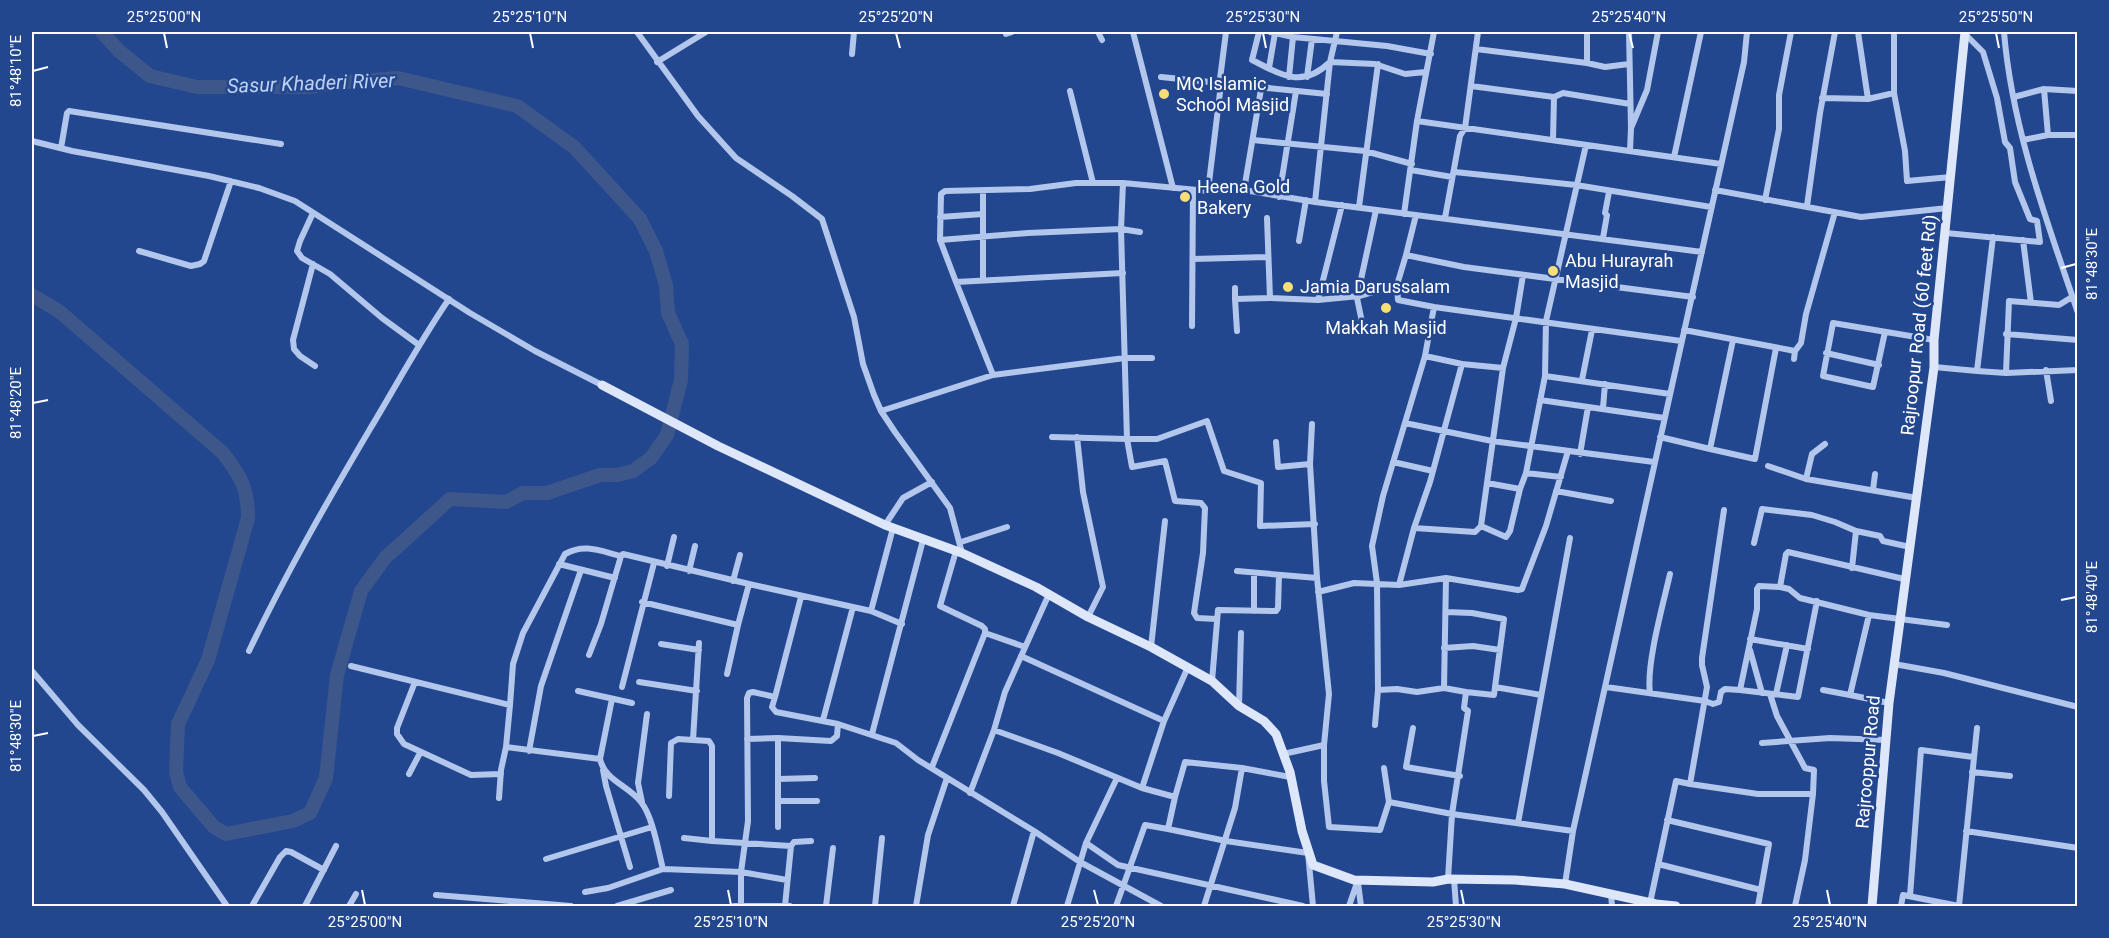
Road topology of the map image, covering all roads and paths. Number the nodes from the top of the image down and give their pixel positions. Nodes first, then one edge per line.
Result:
1 (637, 32) edge
2 (854, 32) edge
3 (1006, 32) edge
4 (1012, 32) edge
5 (1098, 32) edge
6 (1133, 32) edge
7 (1226, 32) edge
8 (1259, 32) edge
9 (1273, 32) edge
10 (1337, 32) edge
11 (1434, 32) edge
12 (1478, 32) edge
13 (1587, 32) edge
14 (1629, 32) edge
15 (1658, 32) edge
16 (1701, 32) edge
17 (1747, 32) edge
18 (1791, 32) edge
19 (1835, 32) edge
20 (1858, 32) edge
21 (1894, 32) edge
22 (2004, 32) edge
23 (701, 33) edge
24 (1965, 33) edge
25 (1293, 37) junction
26 (1311, 39) junction
27 (1102, 40) dead end
28 (1335, 42) junction
29 (1476, 49) junction
30 (852, 54) dead end
31 (1431, 54) junction
32 (657, 62) junction
33 (1330, 62) junction
34 (1587, 63) junction
35 (1378, 64) junction
36 (1629, 64) junction
37 (1269, 68) junction
38 (1426, 72) junction
39 (1161, 77) dead end
40 (1289, 77) junction
41 (1307, 77) junction
42 (1221, 84) junction
43 (1471, 86) junction
44 (1261, 89) junction
45 (2044, 89) junction
46 (1070, 91) dead end
47 (1296, 91) junction
48 (2078, 91) edge
49 (1894, 93) junction
50 (1327, 94) junction
51 (1554, 97) junction
52 (2014, 97) junction
53 (1822, 98) junction
54 (1868, 99) junction
55 (1630, 104) junction
56 (1418, 121) junction
57 (1465, 128) junction
58 (1631, 128) junction
59 (2048, 135) junction
60 (2078, 135) edge
61 (1253, 140) junction
62 (1553, 140) junction
63 (2023, 140) junction
64 (32, 141) edge
65 (281, 144) dead end
66 (1289, 144) junction
67 (1586, 146) junction
68 (61, 148) junction
69 (1322, 148) junction
70 (1365, 151) junction
71 (1630, 151) junction
72 (1674, 157) junction
73 (1720, 164) junction
74 (1411, 167) junction
75 (1453, 174) junction
76 (1951, 177) junction
77 (231, 181) junction
78 (1093, 183) junction
79 (1123, 183) junction
80 (1576, 185) junction
81 (1173, 188) junction
82 (1193, 190) junction
83 (1244, 190) junction
84 (1714, 190) junction
85 (983, 191) junction
86 (1208, 191) junction
87 (1609, 192) junction
88 (1279, 197) junction
89 (1306, 200) junction
90 (1765, 200) junction
91 (1315, 202) junction
92 (1341, 205) junction
93 (1807, 206) junction
94 (1359, 207) junction
95 (1711, 207) junction
96 (1948, 208) junction
97 (1376, 210) junction
98 (1835, 212) junction
99 (313, 213) junction
100 (983, 214) junction
101 (1404, 214) junction
102 (1416, 215) junction
103 (940, 217) junction
104 (1267, 218) dead end
105 (1445, 218) junction
106 (1121, 229) junction
107 (1140, 232) dead end
108 (1946, 232) junction
109 (1565, 233) junction
110 (1993, 237) junction
111 (983, 238) junction
112 (1603, 238) junction
113 (940, 240) junction
114 (2023, 240) junction
115 (1299, 241) dead end
116 (139, 251) dead end
117 (1702, 252) junction
118 (1406, 255) junction
119 (1267, 257) junction
120 (1193, 258) junction
121 (313, 264) junction
122 (1123, 273) junction
123 (1523, 275) junction
124 (1554, 279) junction
125 (983, 280) junction
126 (956, 282) junction
127 (1397, 285) junction
128 (1235, 288) dead end
129 (1359, 296) junction
130 (1693, 297) junction
131 (2072, 297) junction
132 (1270, 298) junction
133 (449, 299) junction
134 (1235, 299) junction
135 (1318, 300) junction
136 (2031, 303) junction
137 (1434, 307) junction
138 (2078, 313) edge
139 (1516, 318) junction
140 (1546, 321) junction
141 (1192, 326) dead end
142 (1363, 327) dead end
143 (1592, 330) junction
144 (1684, 330) junction
145 (1237, 331) dead end
146 (1885, 332) junction
147 (2006, 334) junction
148 (1733, 339) junction
149 (1934, 340) junction
150 (2078, 340) edge
151 (1681, 341) junction
152 (419, 345) junction
153 (1776, 348) junction
154 (1795, 351) junction
155 (1826, 353) junction
156 (1425, 356) junction
157 (1125, 358) junction
158 (1152, 358) dead end
159 (1794, 359) dead end
160 (1462, 364) junction
161 (1879, 365) junction
162 (315, 366) dead end
163 (1934, 367) junction
164 (1503, 368) junction
165 (2046, 370) junction
166 (2078, 370) edge
167 (1977, 372) junction
168 (2006, 373) junction
169 (993, 375) junction
170 (1545, 376) junction
171 (1582, 380) junction
172 (1605, 384) junction
173 (602, 385) joint
174 (1670, 394) junction
175 (1540, 400) junction
176 (2051, 400) dead end
177 (1588, 407) junction
178 (1603, 408) junction
179 (881, 411) junction
180 (1664, 418) junction
181 (1405, 423) junction
182 (1312, 424) dead end
183 (1444, 430) junction
184 (1052, 437) dead end
185 (1077, 437) junction
186 (1660, 437) junction
187 (1128, 439) junction
188 (1492, 441) junction
189 (1276, 442) dead end
190 (1825, 444) dead end
191 (1531, 445) junction
192 (1710, 449) junction
193 (1568, 451) junction
194 (1580, 454) junction
195 (1393, 462) junction
196 (1654, 462) junction
197 (1310, 464) junction
198 (1768, 466) dead end
199 (1433, 471) junction
200 (1526, 473) junction
201 (1875, 474) dead end
202 (1561, 477) junction
203 (1806, 479) junction
204 (932, 482) junction
205 (1487, 483) junction
206 (1520, 489) junction
207 (1873, 490) junction
208 (1556, 491) junction
209 (1917, 498) junction
210 (1611, 501) dead end
211 (1724, 510) dead end
212 (1165, 521) dead end
213 (1315, 524) junction
214 (889, 526) junction
215 (1481, 526) junction
216 (1007, 527) dead end
217 (1414, 528) junction
218 (1856, 531) junction
219 (674, 537) dead end
220 (1570, 538) dead end
221 (923, 540) junction
222 (1754, 543) dead end
223 (695, 546) dead end
224 (1910, 547) junction
225 (960, 548) junction
226 (740, 555) dead end
227 (621, 556) junction
228 (654, 563) junction
229 (559, 564) junction
230 (667, 566) junction
231 (1852, 568) junction
232 (581, 570) junction
233 (689, 571) junction
234 (1237, 571) dead end
235 (1254, 573) junction
236 (1670, 574) dead end
237 (1279, 575) junction
238 (615, 578) junction
239 (1317, 578) junction
240 (1446, 578) junction
241 (1905, 579) junction
242 (733, 581) junction
243 (1377, 583) junction
244 (749, 584) junction
245 (1399, 585) junction
246 (1779, 587) junction
247 (1318, 592) junction
248 (1049, 594) junction
249 (801, 597) junction
250 (1817, 601) junction
251 (642, 602) junction
252 (853, 607) junction
253 (871, 611) junction
254 (1254, 611) junction
255 (1446, 612) junction
256 (1869, 615) junction
257 (1088, 617) junction
258 (1216, 619) junction
259 (1899, 620) junction
260 (902, 624) junction
261 (738, 625) junction
262 (1947, 625) dead end
263 (986, 633) junction
264 (1241, 633) dead end
265 (1750, 639) junction
266 (661, 644) dead end
267 (1787, 645) junction
268 (1025, 647) junction
269 (1151, 647) junction
270 (1749, 647) junction
271 (1444, 648) junction
272 (1808, 649) junction
273 (1500, 650) junction
274 (249, 651) dead end
275 (589, 655) dead end
276 (1021, 656) junction
277 (1894, 664) junction
278 (351, 666) dead end
279 (1188, 668) junction
280 (32, 671) edge
281 (727, 674) dead end
282 (1212, 681) junction
283 (415, 682) junction
284 (639, 682) dead end
285 (622, 687) dead end
286 (1495, 687) junction
287 (1606, 687) junction
288 (1444, 688) junction
289 (1378, 690) junction
290 (1740, 690) junction
291 (1822, 690) dead end
292 (578, 691) dead end
293 (697, 691) junction
294 (1466, 692) junction
295 (1650, 693) junction
296 (1762, 693) junction
297 (1773, 694) junction
298 (1541, 695) junction
299 (1850, 695) junction
300 (775, 698) junction
301 (612, 699) junction
302 (1705, 701) junction
303 (632, 703) dead end
304 (1888, 703) junction
305 (510, 705) junction
306 (1239, 706) junction
307 (2078, 707) edge
308 (647, 714) dead end
309 (823, 720) junction
310 (1164, 721) junction
311 (838, 724) junction
312 (1375, 724) dead end
313 (1413, 728) dead end
314 (1977, 728) dead end
315 (994, 730) junction
316 (872, 734) junction
317 (778, 738) junction
318 (693, 740) junction
319 (747, 740) junction
320 (1886, 740) junction
321 (1790, 741) junction
322 (1762, 743) dead end
323 (1324, 745) junction
324 (506, 747) junction
325 (529, 750) junction
326 (420, 753) junction
327 (1283, 754) junction
328 (1973, 757) junction
329 (600, 759) junction
330 (932, 767) junction
331 (1242, 768) junction
332 (1383, 768) dead end
333 (603, 770) junction
334 (1972, 772) junction
335 (409, 774) dead end
336 (501, 774) junction
337 (1460, 776) junction
338 (2010, 776) dead end
339 (947, 777) junction
340 (1290, 777) junction
341 (815, 778) dead end
342 (1117, 778) junction
343 (778, 779) junction
344 (1690, 784) junction
345 (1142, 788) junction
346 (970, 793) junction
347 (1813, 794) junction
348 (669, 796) dead end
349 (1175, 797) junction
350 (500, 798) dead end
351 (778, 801) junction
352 (817, 801) dead end
353 (642, 802) junction
354 (1389, 802) junction
355 (1452, 814) junction
356 (1667, 820) junction
357 (1518, 824) junction
358 (652, 827) junction
359 (778, 827) dead end
360 (1168, 829) junction
361 (1034, 831) junction
362 (1573, 831) junction
363 (1966, 831) junction
364 (621, 837) junction
365 (684, 838) dead end
366 (882, 838) dead end
367 (712, 841) junction
368 (811, 841) dead end
369 (1226, 841) junction
370 (745, 842) junction
371 (1086, 843) junction
372 (336, 846) dead end
373 (791, 846) junction
374 (832, 848) dead end
375 (2078, 848) edge
376 (1308, 854) junction
377 (546, 859) dead end
378 (1080, 862) junction
379 (1658, 864) junction
380 (630, 867) dead end
381 (1131, 867) junction
382 (663, 869) junction
383 (324, 870) junction
384 (741, 872) junction
385 (1451, 879) junction
386 (788, 880) junction
387 (1358, 880) junction
388 (1565, 884) junction
389 (1124, 886) junction
390 (1210, 886) junction
391 (671, 890) dead end
392 (1761, 890) junction
393 (585, 892) dead end
394 (356, 894) dead end
395 (1611, 894) junction
396 (436, 895) dead end
397 (1910, 896) junction
398 (1277, 900) junction
399 (1654, 904) edge
400 (1936, 904) edge
401 (227, 906) edge
402 (252, 906) edge
403 (306, 906) edge
404 (348, 906) edge
405 (571, 906) edge
406 (617, 906) edge
407 (734, 906) edge
408 (741, 906) edge
409 (784, 906) edge
410 (789, 906) edge
411 (826, 906) edge
412 (875, 906) edge
413 (916, 906) edge
414 (1013, 906) edge
415 (1067, 906) edge
416 (1116, 906) edge
417 (1161, 906) edge
418 (1204, 906) edge
419 (1271, 906) edge
420 (1303, 906) edge
421 (1313, 906) edge
422 (1349, 906) edge
423 (1361, 906) edge
424 (1456, 906) edge
425 (1612, 906) edge
426 (1676, 906) edge
427 (1758, 906) edge
428 (1795, 906) edge
429 (1872, 906) edge
430 (1901, 906) edge
431 (1959, 906) edge

1 - 32 street
2 - 30 street
3 - 4 street
5 - 27 street
6 - 81 street
7 - 42 street
8 - 37 street
9 - 25 street
9 - 37 street
10 - 28 street
11 - 31 street
12 - 29 street
13 - 34 street
14 - 36 street
15 - 58 street
16 - 72 street
17 - 73 street
18 - 90 street
19 - 53 street
20 - 54 street
21 - 49 street
22 - 52 street
23 - 32 street
24 - 76 street, Rajroopur Road (60 feet Rd)
24 - 114 street
25 - 26 street
25 - 40 street
26 - 28 street
26 - 41 street
28 - 31 street
28 - 33 street
29 - 34 street
29 - 43 street
31 - 38 street
32 - 179 street
33 - 35 street
33 - 41 street
33 - 50 street
34 - 36 street
35 - 38 street
35 - 70 street
36 - 55 street
37 - 40 street
38 - 56 street
39 - 42 street
40 - 41 street
42 - 44 street
42 - 86 street
43 - 51 street
43 - 57 street
44 - 47 street
44 - 61 street
45 - 48 street
45 - 52 street
45 - 59 street
46 - 78 street
47 - 50 street
47 - 66 street
49 - 54 street
49 - 76 street
50 - 69 street
51 - 55 street
51 - 62 street
52 - 63 street
53 - 54 street
53 - 93 street
55 - 58 street
56 - 57 street
56 - 74 street
57 - 62 street
57 - 75 street
58 - 71 street
59 - 60 street
59 - 63 street
61 - 66 street
61 - 83 street
62 - 67 street
63 - 131 street
64 - 68 street
65 - 68 street
66 - 69 street
66 - 88 street
67 - 71 street
67 - 80 street
68 - 77 street
69 - 70 street
69 - 91 street
70 - 74 street
70 - 94 street
71 - 72 street
72 - 73 street
73 - 84 street
74 - 75 street
74 - 101 street
75 - 80 street
75 - 105 street
76 - 96 street, Rajroopur Road (60 feet Rd)
77 - 99 street
77 - 116 street
78 - 79 street
78 - 85 street
79 - 81 street
79 - 106 street
80 - 87 street
80 - 109 street
81 - 82 street
82 - 86 street
82 - 120 street
83 - 86 street
83 - 88 street
84 - 90 street
84 - 95 street
85 - 100 street
85 - 103 street
87 - 95 street
87 - 112 street
88 - 89 street
89 - 91 street
89 - 115 street
90 - 93 street
91 - 92 street
92 - 94 street
92 - 135 street
93 - 98 street
94 - 97 street
95 - 117 street
96 - 98 street
96 - 108 street, Rajroopur Road (60 feet Rd)
97 - 101 street
97 - 129 street
98 - 154 street
99 - 121 street
99 - 133 street
100 - 103 street
100 - 111 street
101 - 102 street
102 - 105 street
102 - 118 street
103 - 113 street
104 - 119 street
105 - 109 street
106 - 107 street
106 - 111 street
106 - 122 street
108 - 110 street
108 - 149 street, Rajroopur Road (60 feet Rd)
109 - 112 street
109 - 124 street
110 - 114 street
110 - 167 street
111 - 113 street
111 - 125 street
112 - 117 street
113 - 126 street
114 - 136 street
117 - 130 street
118 - 123 street
118 - 127 street
119 - 120 street
119 - 132 street
120 - 141 street
121 - 152 street
121 - 162 street
122 - 125 street
122 - 157 street
123 - 124 street
123 - 139 street
124 - 130 street
124 - 140 street
125 - 126 street
126 - 169 street
127 - 129 street
127 - 137 street
128 - 134 street
129 - 135 street
129 - 142 street
130 - 144 street
131 - 136 street
131 - 138 street
132 - 134 street
132 - 135 street
133 - 152 street
133 - 173 street
134 - 145 street
136 - 147 street
137 - 139 street
137 - 156 street
139 - 140 street
139 - 164 street
140 - 143 street
140 - 170 street
143 - 151 street
143 - 171 street
144 - 148 street
144 - 151 street
146 - 149 street
146 - 155 street
146 - 161 street
147 - 150 street
147 - 168 street
148 - 153 street
148 - 192 street
149 - 163 street, Rajroopur Road (60 feet Rd)
151 - 174 street
152 - 274 street
153 - 154 street
153 - 192 street
154 - 159 street
155 - 161 street
155 - 161 street
156 - 160 street
156 - 181 street
157 - 158 street
157 - 169 street
157 - 187 street
160 - 164 street
160 - 183 street
163 - 167 street
163 - 209 street, Rajroopur Road (60 feet Rd)
164 - 188 street
165 - 166 street
165 - 168 street
165 - 176 street
167 - 168 street
169 - 179 street
170 - 171 street
170 - 175 street
171 - 172 street
172 - 174 street
172 - 178 street
173 - 214 street
174 - 180 street
175 - 177 street
175 - 191 street
177 - 178 street
177 - 194 street
178 - 180 street
179 - 204 street
180 - 186 street
181 - 183 street
181 - 195 street
182 - 197 street
183 - 188 street
183 - 199 street
184 - 185 street
185 - 187 street
185 - 257 street
186 - 192 street
186 - 196 street
187 - 213 street
187 - 258 street
188 - 191 street
188 - 205 street
189 - 197 street
190 - 203 street
191 - 193 street
191 - 200 street
193 - 194 street
193 - 202 street
194 - 196 street
195 - 199 street
195 - 243 street
196 - 287 street
197 - 213 street
198 - 203 street
199 - 217 street
200 - 202 street
200 - 206 street
201 - 207 street
202 - 208 street
203 - 207 street
204 - 214 street
204 - 225 street
205 - 206 street
205 - 215 street
206 - 215 street
207 - 209 street
208 - 210 street
208 - 240 street
209 - 224 street, Rajroopur Road (60 feet Rd)
211 - 302 street
212 - 269 street
213 - 239 street
214 - 221 street
214 - 253 street
215 - 217 street
216 - 225 street
217 - 245 street
218 - 222 street
218 - 224 street
218 - 231 street
219 - 230 street
220 - 298 street
221 - 225 street
221 - 260 street
223 - 233 street
224 - 241 street, Rajroopur Road (60 feet Rd)
225 - 248 street
225 - 263 street
226 - 242 street
227 - 228 street
227 - 229 street
227 - 238 street
228 - 230 street
228 - 251 street
229 - 232 street
229 - 305 street
230 - 233 street
231 - 241 street
231 - 246 street
232 - 238 street
232 - 325 street
233 - 242 street
234 - 235 street
235 - 237 street
235 - 254 street
236 - 295 street
237 - 239 street
237 - 254 street
238 - 275 street
239 - 247 street
240 - 245 street
240 - 255 street
241 - 259 street, Rajroopur Road (60 feet Rd)
242 - 244 street
243 - 245 street
243 - 247 street
243 - 289 street
244 - 249 street
244 - 261 street
246 - 250 street
246 - 265 street
247 - 323 street
248 - 257 street
248 - 268 street
249 - 252 street
249 - 300 street
250 - 256 street
250 - 272 street
251 - 261 street
251 - 285 street
252 - 253 street
252 - 309 street
253 - 260 street
254 - 258 street
255 - 271 street
255 - 273 street
256 - 259 street
256 - 299 street
257 - 269 street
258 - 282 street
259 - 262 street
259 - 277 street, Rajrooppur Road
260 - 316 street
261 - 281 street
263 - 268 street
263 - 330 street
264 - 306 street
265 - 267 street
265 - 270 street
266 - 293 street
267 - 272 street
267 - 297 street
268 - 276 street
269 - 279 street
270 - 290 street
270 - 296 street
271 - 273 street
271 - 288 street
272 - 297 street
273 - 286 street
276 - 310 street
276 - 315 street
277 - 304 street, Rajrooppur Road
277 - 307 street
278 - 283 street
279 - 282 street
279 - 310 street
280 - 401 street
282 - 306 street
283 - 305 street
283 - 326 street
284 - 293 street
286 - 294 street
286 - 298 street
287 - 295 street
287 - 362 street
288 - 289 street
288 - 294 street
289 - 312 street
290 - 296 street
290 - 302 street
291 - 299 street
292 - 301 street
293 - 318 street
294 - 337 street
295 - 302 street
296 - 297 street
297 - 321 street
298 - 357 street
299 - 304 street
300 - 309 street
300 - 319 street
301 - 303 street
301 - 329 street
302 - 344 street
304 - 320 street, Rajrooppur Road
305 - 324 street
306 - 327 street
308 - 353 street
309 - 311 street
310 - 345 street
311 - 316 street
311 - 317 street
313 - 337 street
314 - 328 street
315 - 342 street
315 - 346 street
316 - 330 street
317 - 319 street
317 - 343 street
318 - 348 street
318 - 367 street
319 - 370 street
320 - 321 street
320 - 429 street, Rajrooppur Road
321 - 322 street
321 - 347 street
323 - 327 street
323 - 354 street
324 - 325 street
324 - 336 street
325 - 329 street
326 - 335 street
326 - 336 street
327 - 340 street
328 - 334 street
328 - 397 street
329 - 333 street
330 - 339 street
331 - 340 street
331 - 349 street
331 - 369 street
332 - 354 street
333 - 353 street
333 - 364 street
334 - 338 street
334 - 363 street
336 - 350 street
337 - 355 street
339 - 346 street
339 - 413 street
340 - 376 street
341 - 343 street
342 - 345 street
342 - 371 street
343 - 351 street
344 - 347 street
344 - 356 street
345 - 349 street
346 - 361 street
347 - 428 street
349 - 360 street
351 - 352 street
351 - 359 street
353 - 358 street
354 - 355 street
355 - 357 street
355 - 385 street
356 - 379 street
356 - 392 street
357 - 362 street
358 - 364 street
358 - 382 street
360 - 369 street
360 - 381 street
361 - 378 street
361 - 414 street
362 - 388 street
363 - 375 street
363 - 431 street
364 - 377 street
364 - 380 street
365 - 367 street
366 - 412 street
367 - 370 street
368 - 373 street
369 - 376 street
369 - 390 street
370 - 373 street
370 - 384 street
371 - 378 street
371 - 381 street
372 - 383 street
373 - 386 street
374 - 411 street
376 - 387 street
376 - 421 street
378 - 389 street
378 - 415 street
379 - 392 street
379 - 399 street
381 - 389 street
381 - 390 street
382 - 384 street
382 - 393 street
383 - 402 street
383 - 403 street
384 - 386 street
384 - 408 street
385 - 387 street
385 - 388 street
385 - 424 street
386 - 409 street
387 - 422 street
387 - 423 street
388 - 395 street
389 - 416 street
389 - 417 street
390 - 398 street
390 - 418 street
391 - 406 street
392 - 427 street
394 - 404 street
395 - 399 street
395 - 425 street
396 - 405 street
397 - 400 street
397 - 430 street
398 - 419 street
398 - 420 street
399 - 426 street
400 - 431 street
407 - 408 street
408 - 409 street
409 - 410 street

